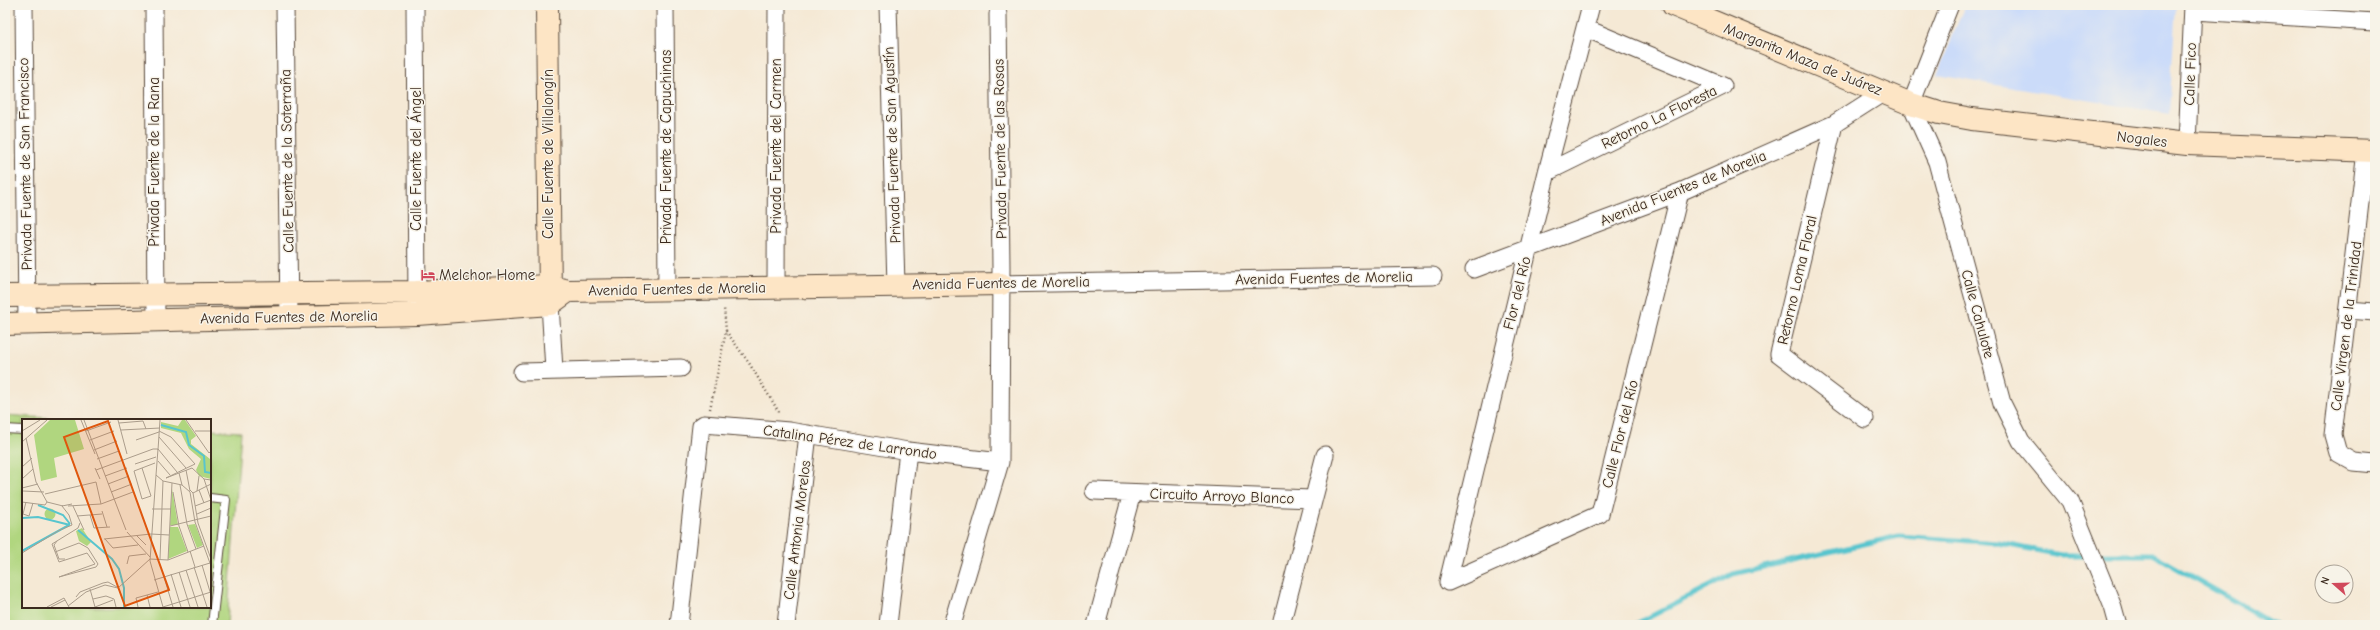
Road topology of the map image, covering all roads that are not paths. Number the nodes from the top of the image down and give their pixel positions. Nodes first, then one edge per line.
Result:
1 (24, 5) edge
2 (154, 5) edge
3 (285, 5) edge
4 (415, 5) edge
5 (547, 5) edge
6 (665, 5) edge
7 (776, 5) edge
8 (888, 5) edge
9 (1591, 5) edge
10 (1673, 5) edge
11 (1950, 5) edge
12 (2193, 8) edge
13 (998, 14) dead end
14 (2375, 22) edge
15 (1585, 28) junction
16 (1884, 92) junction
17 (1911, 104) junction
18 (1834, 124) junction
19 (2187, 144) junction
20 (2371, 151) edge
21 (1547, 172) junction
22 (1680, 192) junction
23 (1528, 250) junction
24 (1474, 269) dead end
25 (1433, 276) dead end
26 (896, 284) junction
27 (1001, 284) junction
28 (776, 288) junction
29 (667, 289) junction
30 (416, 292) junction
31 (288, 293) junction
32 (556, 294) junction
33 (5, 296) edge
34 (26, 296) junction
35 (155, 296) junction
36 (2348, 310) junction
37 (2375, 312) edge
38 (417, 314) junction
39 (288, 317) junction
40 (156, 320) junction
41 (27, 323) junction
42 (5, 324) edge
43 (681, 368) dead end
44 (554, 370) junction
45 (522, 372) dead end
46 (1865, 419) dead end
47 (5, 429) edge
48 (22, 430) edge
49 (808, 434) junction
50 (908, 451) junction
51 (1325, 455) dead end
52 (1000, 462) junction
53 (2375, 464) edge
54 (1094, 491) dead end
55 (1132, 493) junction
56 (211, 498) edge
57 (1312, 499) junction
58 (1448, 582) joint
59 (2113, 606) junction
60 (212, 625) edge
61 (680, 625) edge
62 (786, 625) edge
63 (888, 625) edge
64 (952, 625) edge
65 (1096, 625) edge
66 (1281, 625) edge
67 (2110, 625) edge
68 (2118, 625) edge

1 - 34 street, Privada Fuente de San Francisco
2 - 35 street, Privada Fuente de la Rana
3 - 31 street, Calle Fuente de la Soterraña
4 - 30 street, Calle Fuente del Ángel
5 - 32 street, Calle Fuente de Villalongín
6 - 29 street, Privada Fuente de Capuchinas
7 - 28 street, Privada Fuente del Carmen
8 - 26 street, Privada Fuente de San Agustín
9 - 15 street, Flor del Río
10 - 16 street, Margarita Maza de Juárez
11 - 17 street
12 - 14 street
12 - 19 street, Calle Fico
13 - 27 street, Privada Fuente de las Rosas
15 - 21 street, Flor del Río
15 - 21 street, Retorno La Floresta
16 - 17 street, Margarita Maza de Juárez
16 - 18 street, Avenida Fuentes de Morelia
17 - 19 street, Nogales
17 - 59 street, Calle Cahulote
18 - 22 street, Avenida Fuentes de Morelia
18 - 46 street, Retorno Loma Floral
19 - 20 street, Nogales
20 - 36 street, Calle Virgen de la Trinidad
21 - 23 street, Flor del Río
22 - 23 street, Avenida Fuentes de Morelia
22 - 58 street, Calle Flor del Río
23 - 24 street, Avenida Fuentes de Morelia
23 - 58 street, Flor del Río
25 - 27 street, Avenida Fuentes de Morelia
26 - 27 street, Avenida Fuentes de Morelia
26 - 28 street, Avenida Fuentes de Morelia
27 - 52 street, Privada Fuente de las Rosas
28 - 29 street, Avenida Fuentes de Morelia
29 - 32 street, Avenida Fuentes de Morelia
30 - 31 street, Avenida Fuentes de Morelia
30 - 32 street, Avenida Fuentes de Morelia
30 - 38 street, Calle Fuente del Ángel
31 - 35 street, Avenida Fuentes de Morelia
31 - 39 street, Calle Fuente de la Soterraña
32 - 38 street, Avenida Fuentes de Morelia
32 - 44 street
33 - 34 street, Avenida Fuentes de Morelia
34 - 35 street, Avenida Fuentes de Morelia
34 - 41 street, Privada Fuente de San Francisco
35 - 40 street, Privada Fuente de la Rana
36 - 37 street
36 - 53 street, Calle Virgen de la Trinidad
38 - 39 street, Avenida Fuentes de Morelia
39 - 40 street, Avenida Fuentes de Morelia
40 - 41 street, Avenida Fuentes de Morelia
41 - 42 street, Avenida Fuentes de Morelia
43 - 44 street
44 - 45 street
47 - 48 lane
49 - 50 street, Catalina Pérez de Larrondo
49 - 61 street, Catalina Pérez de Larrondo
49 - 62 street, Calle Antonia Morelos
50 - 52 street, Catalina Pérez de Larrondo
50 - 63 street
51 - 57 street, Circuito Arroyo Blanco
52 - 64 street, Privada Fuente de las Rosas
54 - 55 street, Circuito Arroyo Blanco
55 - 57 street, Circuito Arroyo Blanco
55 - 65 street, Circuito Arroyo Blanco
56 - 60 lane
57 - 66 street, Circuito Arroyo Blanco
59 - 67 street
59 - 68 street, Calle Cahulote

